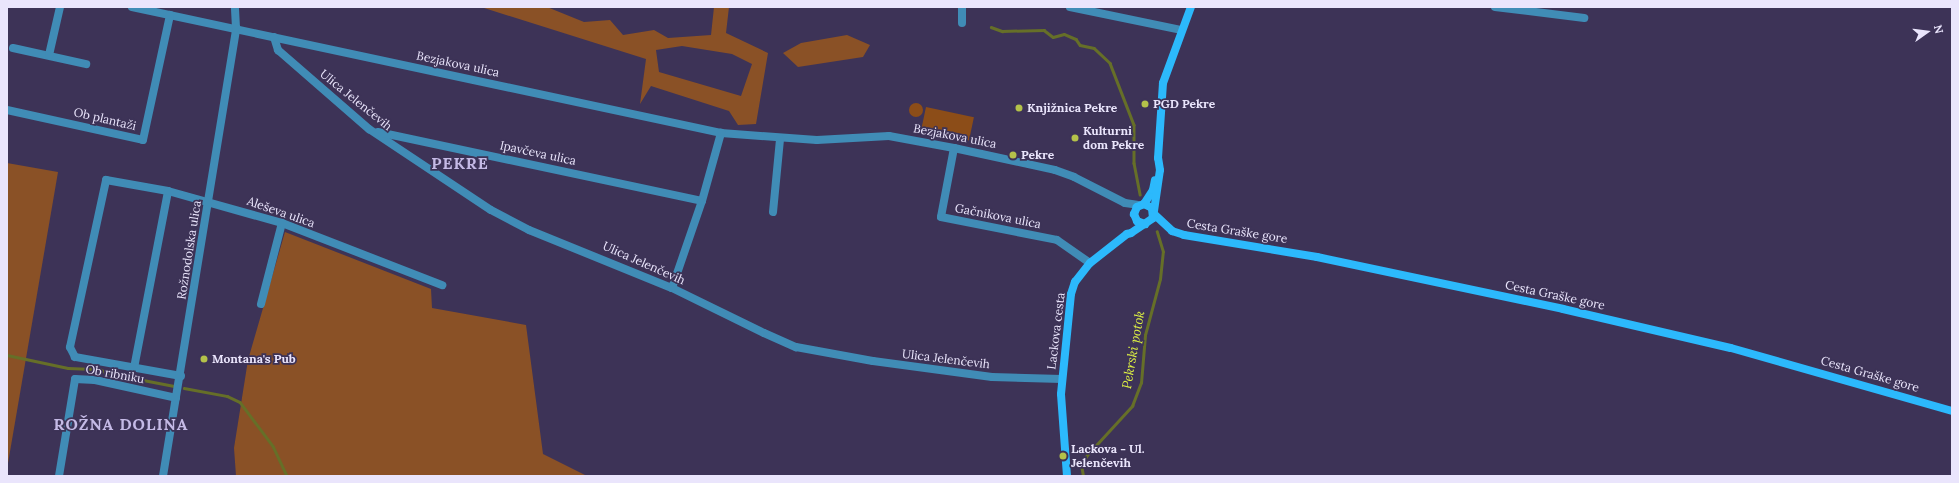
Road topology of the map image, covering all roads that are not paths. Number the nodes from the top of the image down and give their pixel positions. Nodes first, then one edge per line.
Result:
1 (60, 7) edge
2 (132, 7) edge
3 (235, 7) edge
4 (962, 7) edge
5 (1070, 7) edge
6 (1191, 7) edge
7 (1496, 7) edge
8 (170, 15) junction
9 (1584, 18) dead end
10 (962, 23) dead end
11 (236, 28) junction
12 (1182, 30) junction
13 (274, 37) junction
14 (13, 48) dead end
15 (49, 55) junction
16 (86, 64) dead end
17 (7, 110) edge
18 (369, 130) junction
19 (721, 133) junction
20 (780, 139) junction
21 (954, 148) junction
22 (1158, 158) junction
23 (168, 191) junction
24 (208, 201) junction
25 (702, 201) junction
26 (1124, 203) junction
27 (1142, 204) junction
28 (773, 212) dead end
29 (1154, 212) junction
30 (1135, 216) junction
31 (282, 223) junction
32 (1147, 223) junction
33 (1172, 231) junction
34 (1127, 234) junction
35 (1090, 263) junction
36 (442, 285) dead end
37 (672, 288) junction
38 (261, 304) dead end
39 (134, 368) junction
40 (181, 376) junction
41 (1062, 379) junction
42 (176, 398) junction
43 (1952, 411) edge
44 (59, 476) edge
45 (163, 476) edge
46 (1067, 476) edge

1 - 15 street
2 - 8 street, Bezjakova ulica
3 - 11 street
4 - 10 street
5 - 12 street
6 - 12 street
7 - 9 street
8 - 11 street, Bezjakova ulica
8 - 17 street, Ob plantaži
11 - 13 street, Bezjakova ulica
11 - 24 street, Rožnodolska ulica
12 - 22 street
13 - 18 street, Ulica Jelenčevih
13 - 19 street, Bezjakova ulica
14 - 15 street
15 - 16 street
18 - 25 street, Ipavčeva ulica
18 - 37 street, Ulica Jelenčevih
19 - 20 street, Bezjakova ulica
19 - 25 street
20 - 21 street, Bezjakova ulica
20 - 28 street
21 - 26 street, Bezjakova ulica
21 - 35 street, Gačnikova ulica
22 - 27 street
22 - 29 street
23 - 24 street, Aleševa ulica
23 - 39 street
23 - 39 street, Aleševa ulica
24 - 31 street, Aleševa ulica
24 - 40 street, Rožnodolska ulica
25 - 37 street
26 - 27 street, Bezjakova ulica
26 - 30 street
27 - 29 street, Cesta Graške gore
27 - 30 street
29 - 32 street
29 - 33 street, Cesta Graške gore
30 - 32 street
30 - 34 street
31 - 36 street, Aleševa ulica
31 - 38 street
32 - 33 street
32 - 34 street, Lackova cesta
33 - 43 street, Cesta Graške gore
34 - 35 street, Lackova cesta
35 - 41 street, Lackova cesta
37 - 41 street, Ulica Jelenčevih
39 - 40 street
40 - 42 street, Rožnodolska ulica
41 - 46 street, Lackova cesta
42 - 44 street, Ob ribniku
42 - 45 street, Rožnodolska ulica

